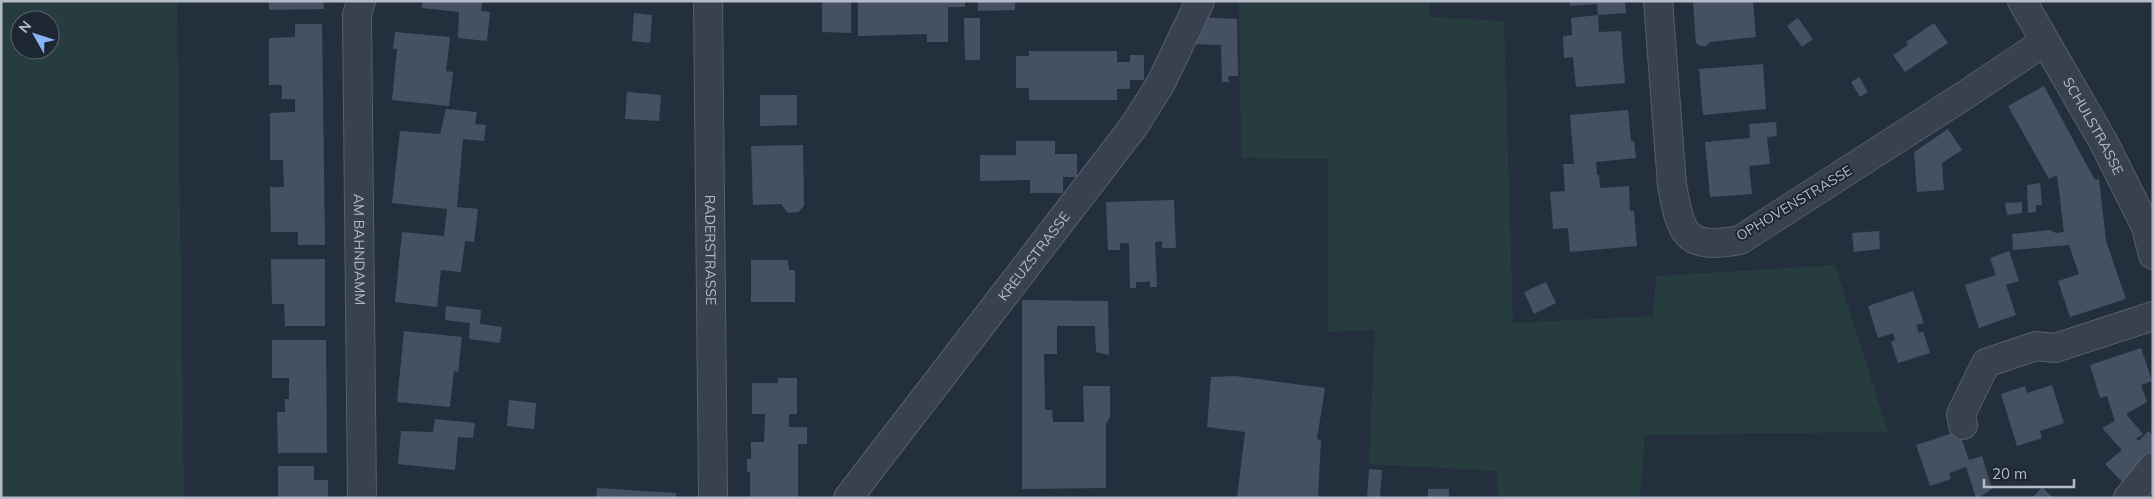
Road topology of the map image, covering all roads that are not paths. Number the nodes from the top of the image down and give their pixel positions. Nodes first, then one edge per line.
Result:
1 (361, 1) edge
2 (708, 1) edge
3 (1200, 1) edge
4 (1658, 1) edge
5 (2022, 1) edge
6 (2044, 42) junction
7 (2150, 228) edge
8 (2153, 255) edge
9 (2153, 316) edge
10 (1963, 425) dead end
11 (2153, 467) edge
12 (362, 498) edge
13 (713, 498) edge
14 (848, 498) edge
15 (2128, 498) edge

1 - 12 street, AM BAHNDAMM
2 - 13 street, RADERSTRASSE
3 - 14 street, KREUZSTRASSE
4 - 6 street, OPHOVENSTRASSE
5 - 6 street, SCHULSTRASSE
6 - 7 street, SCHULSTRASSE
7 - 8 street, SCHULSTRASSE
9 - 10 street
11 - 15 street

